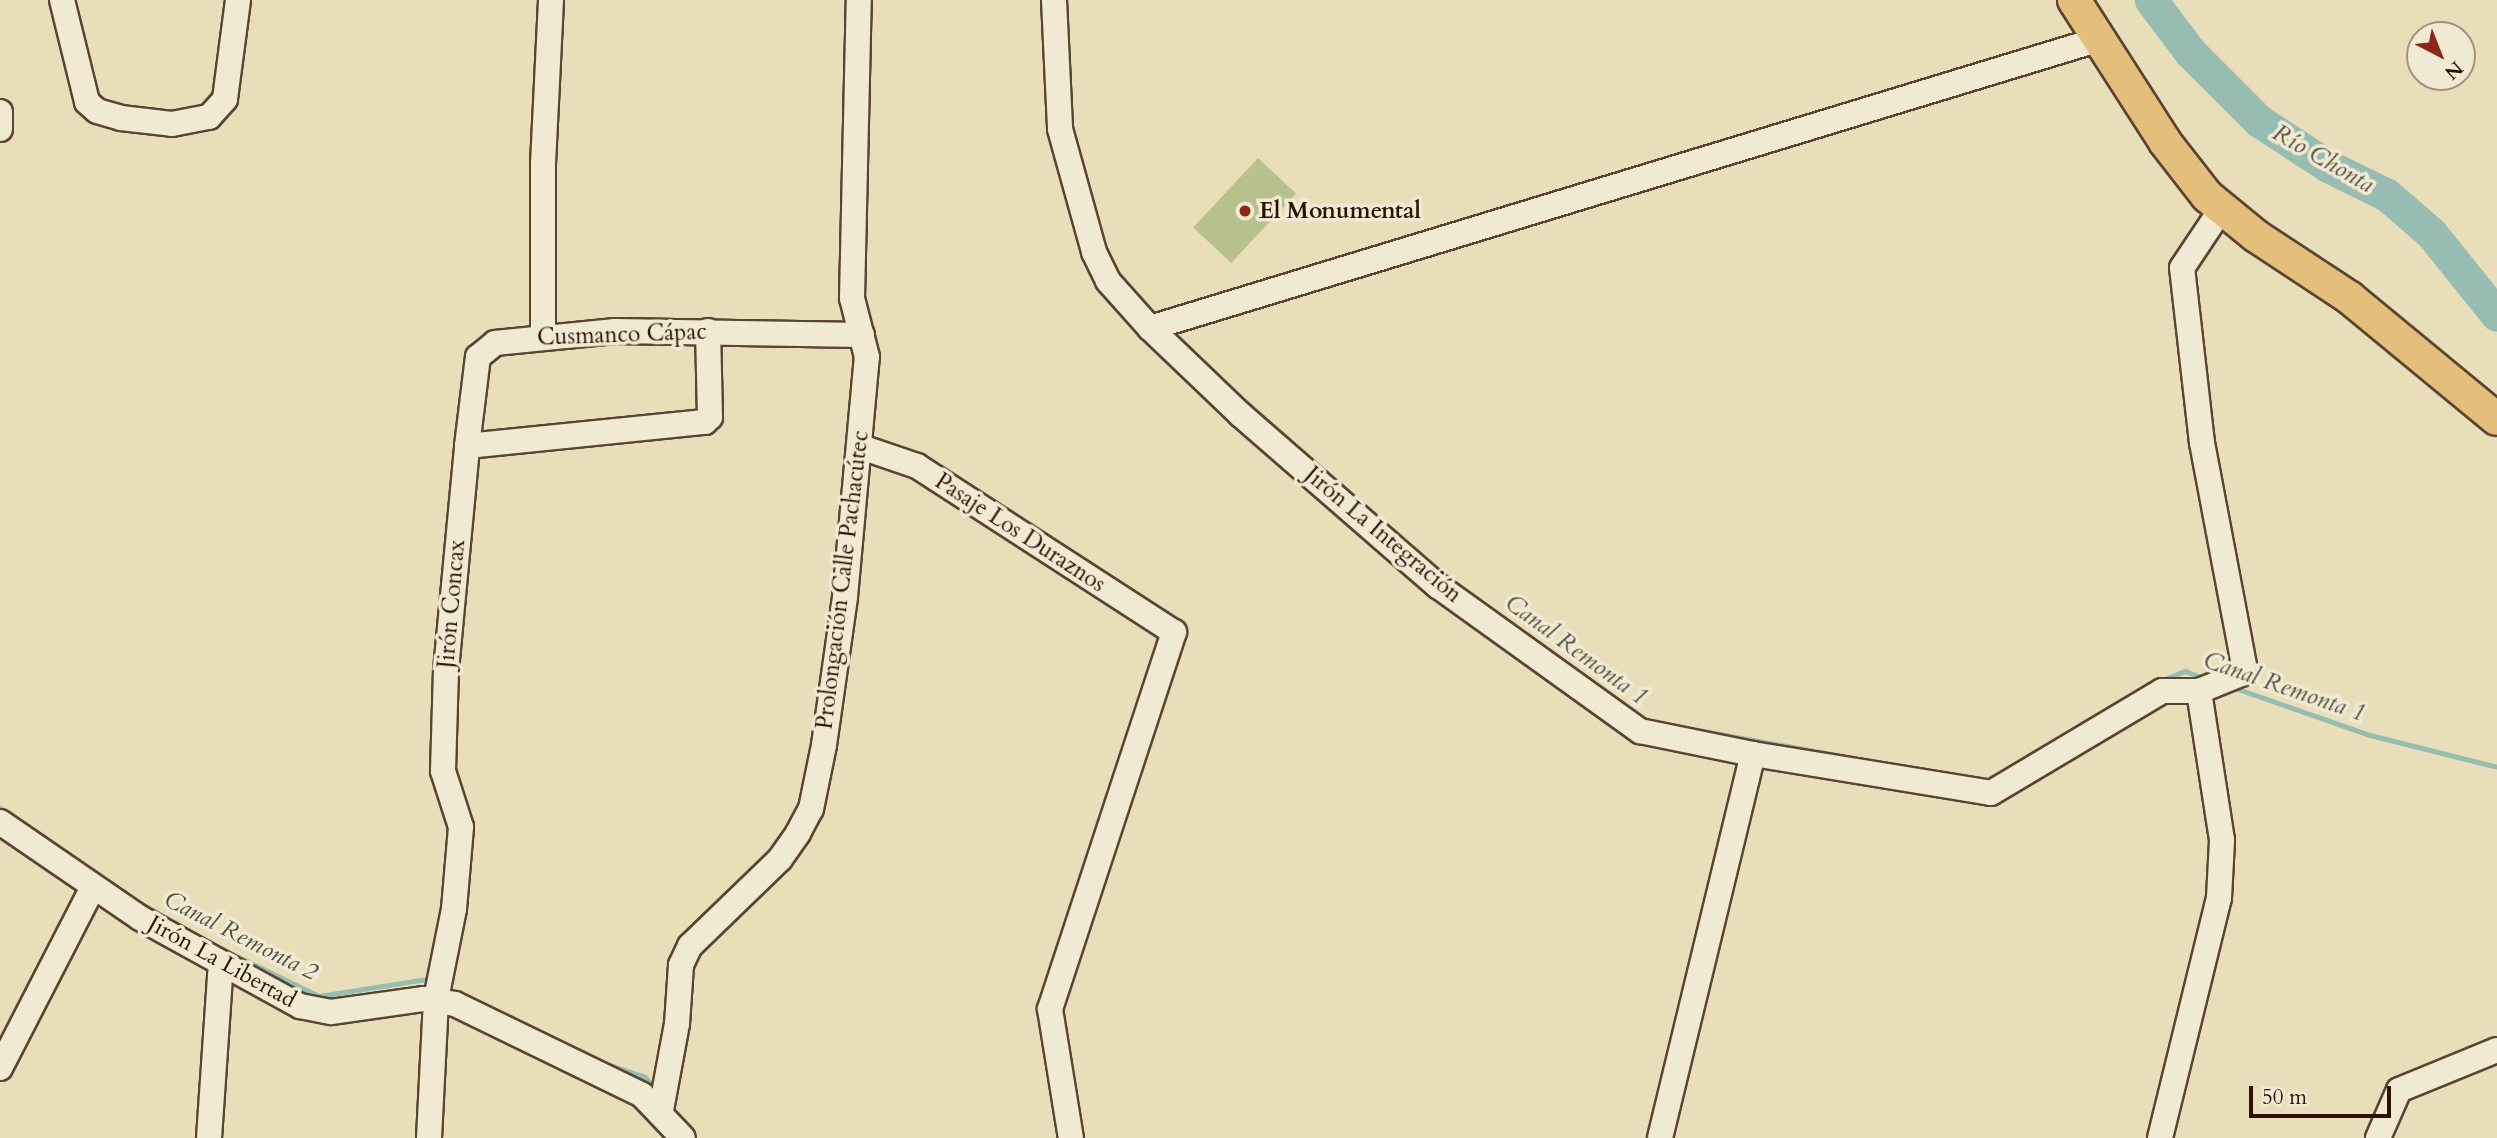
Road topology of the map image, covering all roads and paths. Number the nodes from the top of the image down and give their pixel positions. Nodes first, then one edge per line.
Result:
1 (62, 0) edge
2 (238, 0) edge
3 (551, 0) edge
4 (859, 0) edge
5 (1054, 0) edge
6 (2074, 0) edge
7 (2097, 40) junction
8 (0, 111) edge
9 (0, 129) edge
10 (2222, 208) junction
11 (1150, 328) junction
12 (708, 331) junction
13 (862, 335) junction
14 (542, 336) junction
15 (2497, 419) edge
16 (467, 446) junction
17 (860, 447) junction
18 (2199, 691) junction
19 (1753, 754) junction
20 (0, 822) edge
21 (93, 887) junction
22 (221, 964) junction
23 (436, 999) junction
24 (2497, 1050) edge
25 (0, 1068) edge
26 (661, 1110) junction
27 (209, 1138) edge
28 (429, 1138) edge
29 (683, 1138) edge
30 (1071, 1138) edge
31 (1660, 1138) edge
32 (2160, 1138) edge
33 (2378, 1138) edge

1 - 2 street
3 - 14 street
4 - 13 street, Prolongación Calle Pachacútec
5 - 11 street, Jirón La Integración
6 - 7 main road
7 - 10 main road
7 - 11 street
8 - 9 street
10 - 15 main road
10 - 18 street, Jirón La Integración
11 - 19 street, Jirón La Integración
12 - 13 street, Cusmanco Cápac
12 - 14 street, Cusmanco Cápac
12 - 16 street
13 - 17 street, Prolongación Calle Pachacútec
14 - 16 street, Cusmanco Cápac
16 - 23 street, Jirón Concax
17 - 26 street, Prolongación Calle Pachacútec
17 - 30 street, Pasaje Los Duraznos
18 - 19 street, Jirón La Integración
18 - 32 street
19 - 31 street
20 - 21 street, Jirón La Libertad
21 - 22 street, Jirón La Libertad
21 - 25 street
22 - 23 street, Jirón La Libertad
22 - 27 street
23 - 26 street
23 - 28 street, Jirón Concax
24 - 33 street
26 - 29 street

